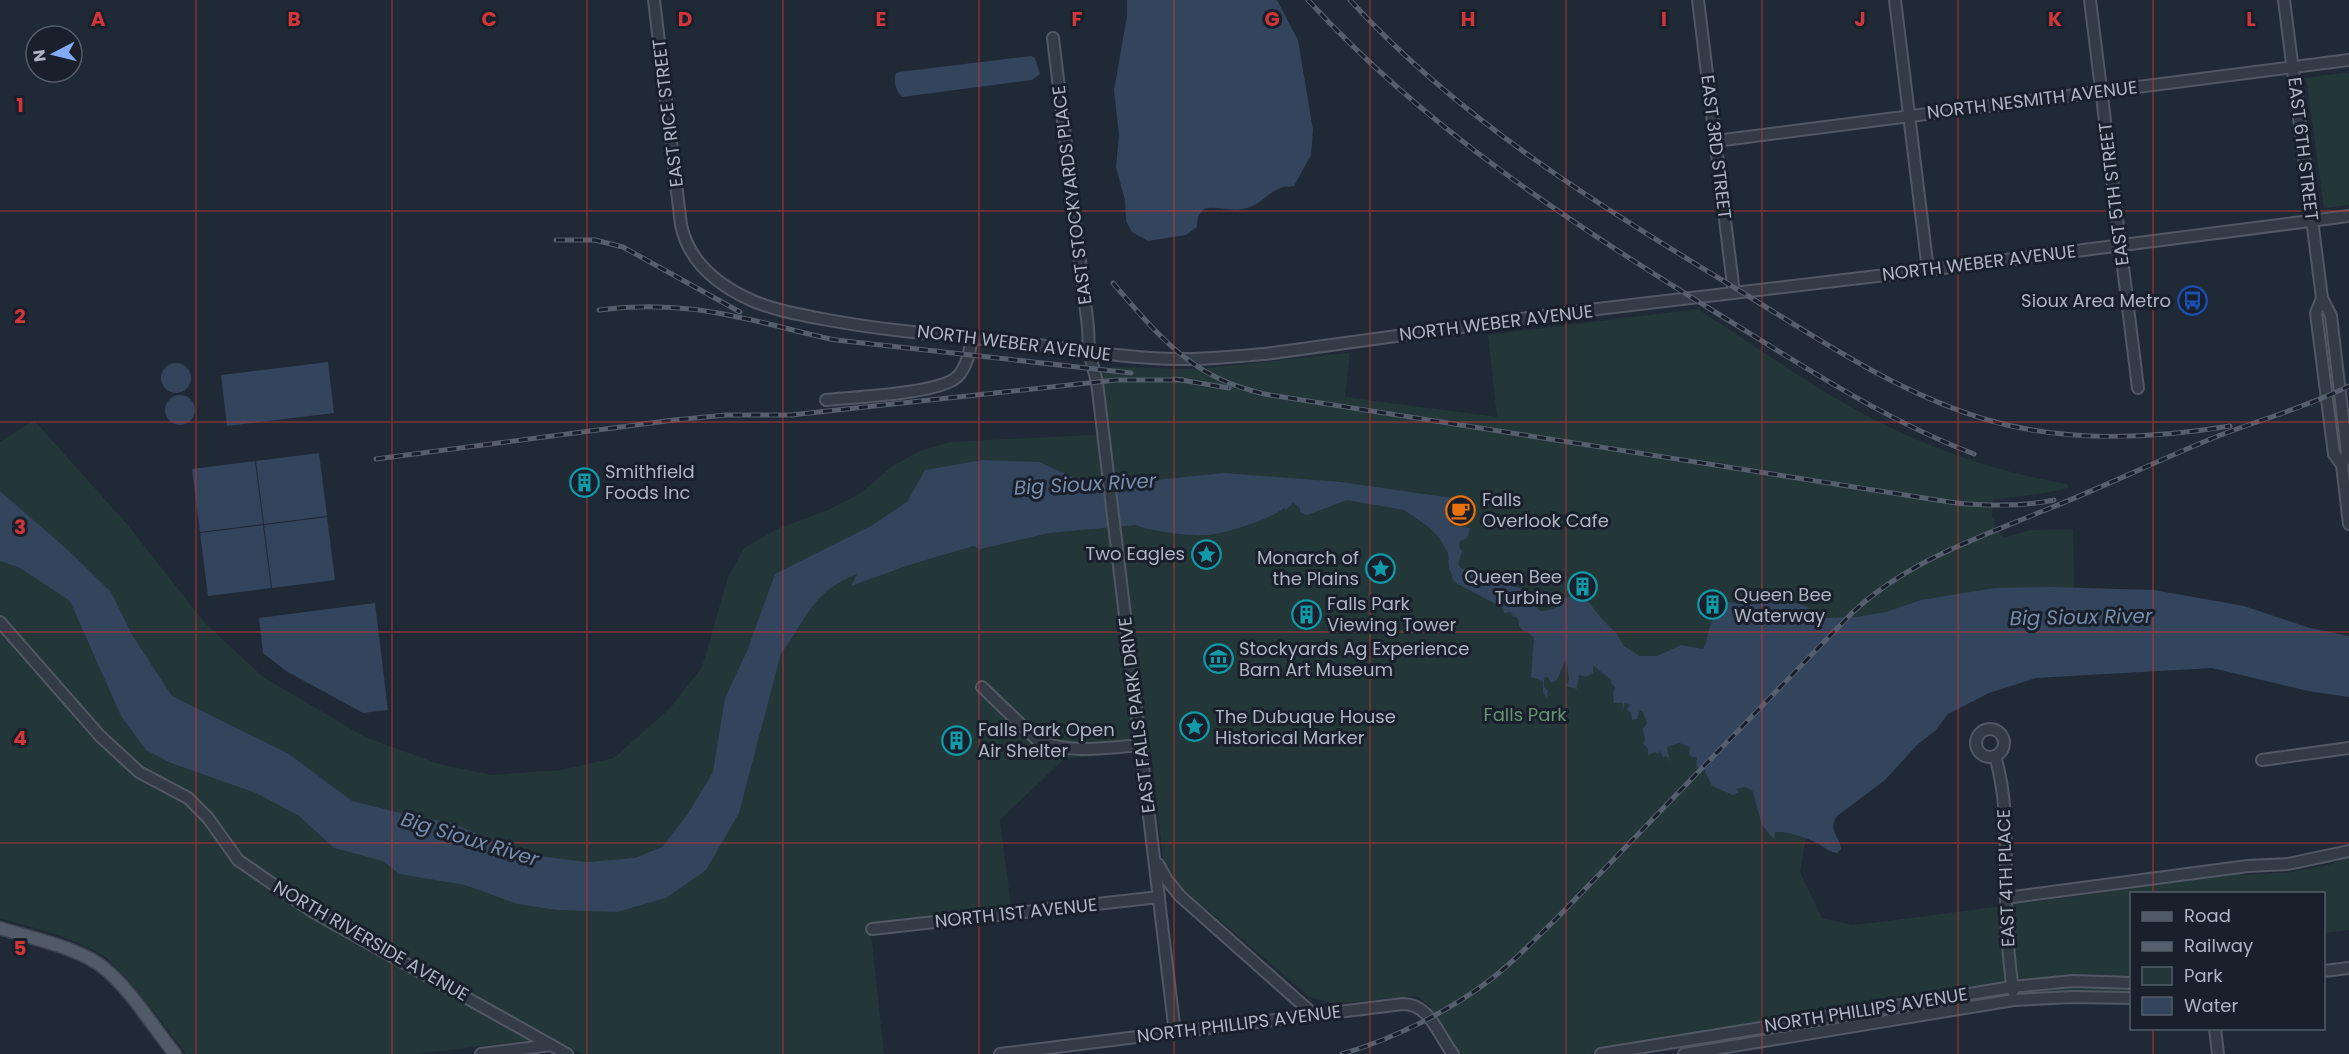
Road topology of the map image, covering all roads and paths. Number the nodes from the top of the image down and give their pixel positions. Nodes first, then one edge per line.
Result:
1 (654, 0) edge
2 (1698, 0) edge
3 (1895, 0) edge
4 (2090, 0) edge
5 (2284, 0) edge
6 (1053, 38) dead end
7 (2349, 60) edge
8 (2292, 68) junction
9 (2101, 91) junction
10 (1909, 116) junction
11 (1716, 141) junction
12 (2349, 216) edge
13 (2312, 221) junction
14 (681, 225) joint
15 (2120, 245) junction
16 (1928, 270) junction
17 (1734, 293) junction
18 (972, 338) junction
19 (1089, 352) junction
20 (2138, 388) dead end
21 (826, 400) dead end
22 (2349, 524) edge
23 (0, 622) edge
24 (981, 687) dead end
25 (1140, 745) junction
26 (2349, 748) edge
27 (1995, 756) dead end
28 (2262, 760) dead end
29 (2349, 851) edge
30 (1154, 856) junction
31 (1159, 897) junction
32 (2006, 898) junction
33 (0, 928) edge
34 (872, 929) dead end
35 (2349, 968) edge
36 (2325, 971) edge
37 (2130, 983) edge
38 (2012, 987) junction
39 (2130, 998) edge
40 (2014, 1000) junction
41 (1313, 1014) junction
42 (2215, 1030) edge
43 (1175, 1033) junction
44 (551, 1045) junction
45 (1632, 1051) edge
46 (175, 1054) edge
47 (481, 1054) edge
48 (567, 1054) edge
49 (1000, 1054) edge
50 (1453, 1054) edge
51 (1601, 1054) edge
52 (1684, 1054) edge
53 (2218, 1054) edge

1 - 14 street, EAST RICE STREET
2 - 11 street, EAST 3RD STREET
3 - 10 street
4 - 9 street, EAST 5TH STREET
5 - 8 street, EAST 6TH STREET
6 - 19 street, EAST STOCKYARDS PLACE
7 - 8 street, NORTH NESMITH AVENUE
8 - 9 street, NORTH NESMITH AVENUE
8 - 13 street, EAST 6TH STREET
9 - 10 street, NORTH NESMITH AVENUE
9 - 15 street, EAST 5TH STREET
10 - 11 street, NORTH NESMITH AVENUE
10 - 16 street
11 - 17 street, EAST 3RD STREET
12 - 13 street, NORTH WEBER AVENUE
13 - 15 street, NORTH WEBER AVENUE
13 - 22 street, EAST 6TH STREET
14 - 18 street, NORTH WEBER AVENUE
15 - 16 street, NORTH WEBER AVENUE
15 - 20 street, EAST 5TH STREET
16 - 17 street, NORTH WEBER AVENUE
17 - 19 street, NORTH WEBER AVENUE
18 - 19 street, NORTH WEBER AVENUE
18 - 21 street
19 - 25 street, EAST FALLS PARK DRIVE
23 - 44 street, NORTH RIVERSIDE AVENUE
24 - 25 street
25 - 30 street, EAST FALLS PARK DRIVE
26 - 28 street
27 - 32 street, EAST 4TH PLACE
29 - 32 street
30 - 31 street
30 - 41 street, EAST FALLS PARK DRIVE
31 - 34 street, NORTH 1ST AVENUE
31 - 43 street
32 - 38 street, EAST 4TH PLACE
33 - 46 main road
35 - 36 street
37 - 38 street, NORTH PHILLIPS AVENUE
38 - 40 street, EAST 4TH PLACE
38 - 45 street, NORTH PHILLIPS AVENUE
39 - 40 street, NORTH PHILLIPS AVENUE
40 - 52 street, NORTH PHILLIPS AVENUE
41 - 43 street, NORTH PHILLIPS AVENUE
41 - 50 street, NORTH PHILLIPS AVENUE
42 - 53 street
43 - 49 street, NORTH PHILLIPS AVENUE
44 - 47 street
44 - 48 street
45 - 51 street, NORTH PHILLIPS AVENUE

